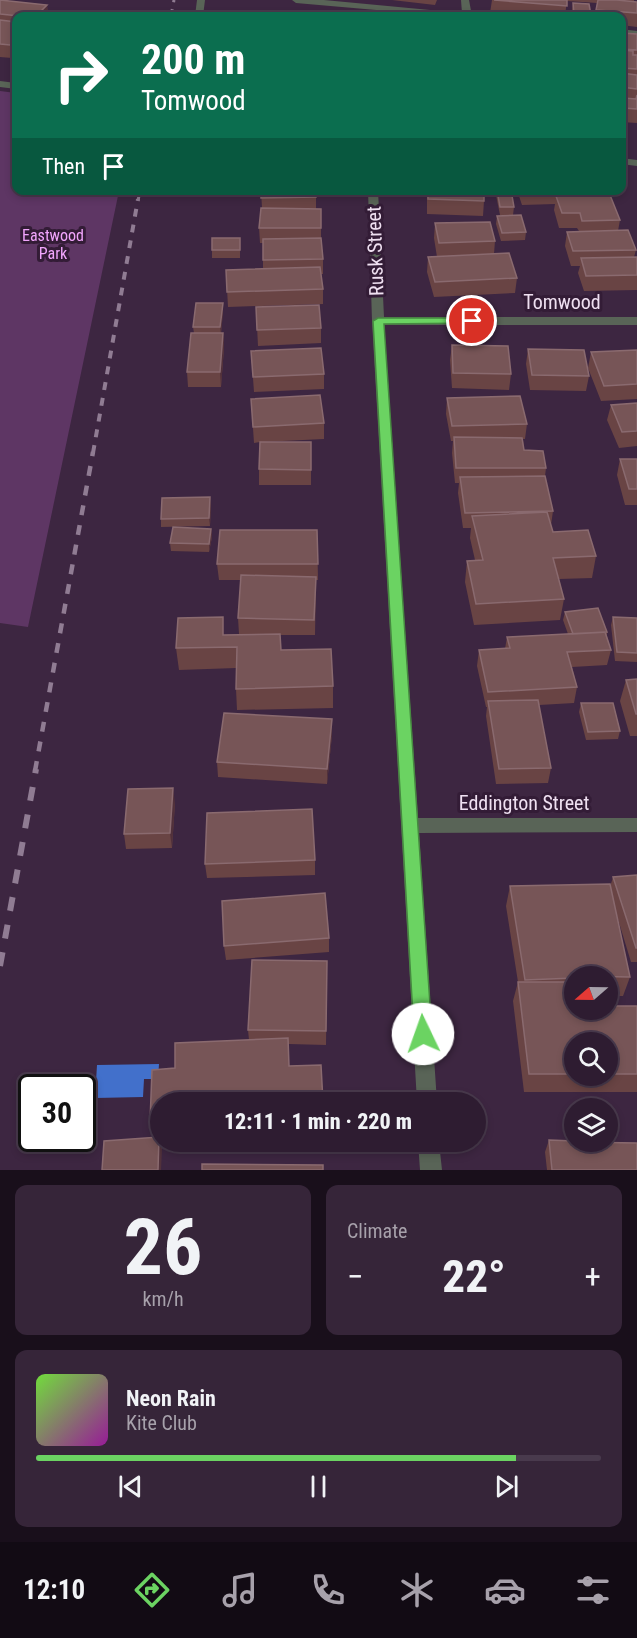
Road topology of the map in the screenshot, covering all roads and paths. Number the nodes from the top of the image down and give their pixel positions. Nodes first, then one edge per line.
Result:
1 (296, 0) edge
2 (424, 12) edge
3 (373, 195) edge
4 (378, 321) junction
5 (637, 321) edge
6 (637, 825) edge
7 (411, 826) junction
8 (426, 1092) edge
9 (430, 1152) edge
10 (431, 1170) edge

1 - 2 street
3 - 4 street, Rusk Street
4 - 5 street, Tomwood
4 - 7 street, Rusk Street
6 - 7 street, Eddington Street
7 - 8 street, Rusk Street
9 - 10 street

